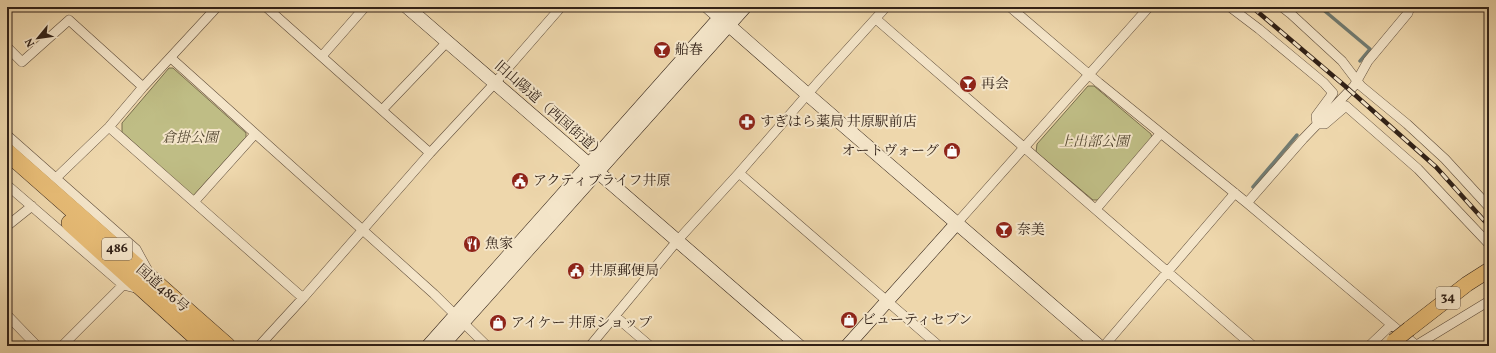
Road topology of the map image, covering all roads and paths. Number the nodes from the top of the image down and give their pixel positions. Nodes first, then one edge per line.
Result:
1 (217, 7) edge
2 (266, 7) edge
3 (365, 7) edge
4 (407, 7) edge
5 (708, 7) edge
6 (729, 7) edge
7 (745, 7) edge
8 (886, 7) edge
9 (1010, 7) edge
10 (1150, 7) edge
11 (1230, 7) edge
12 (1282, 7) edge
13 (1410, 7) edge
14 (558, 8) edge
15 (876, 19) junction
16 (724, 21) junction
17 (447, 42) junction
18 (7, 47) edge
19 (322, 56) junction
20 (171, 58) junction
21 (1089, 74) junction
22 (1357, 80) junction
23 (494, 84) junction
24 (143, 87) junction
25 (807, 94) junction
26 (382, 110) junction
27 (1316, 124) junction
28 (109, 127) junction
29 (255, 134) junction
30 (1160, 134) junction
31 (7, 135) edge
32 (1024, 148) junction
33 (7, 152) edge
34 (430, 153) junction
35 (7, 168) edge
36 (593, 168) junction
37 (739, 173) junction
38 (56, 178) junction
39 (7, 184) edge
40 (1235, 193) junction
41 (194, 202) junction
42 (1247, 203) junction
43 (32, 206) junction
44 (1489, 207) edge
45 (1096, 209) junction
46 (957, 223) junction
47 (7, 226) edge
48 (362, 229) junction
49 (677, 241) junction
50 (1489, 244) edge
51 (1489, 270) edge
52 (1167, 272) junction
53 (123, 285) junction
54 (150, 286) junction
55 (303, 298) junction
56 (1489, 301) edge
57 (887, 302) junction
58 (7, 314) edge
59 (615, 316) junction
60 (459, 319) junction
61 (1391, 325) junction
62 (1392, 344) edge
63 (37, 346) edge
64 (62, 346) edge
65 (206, 346) edge
66 (227, 346) edge
67 (259, 346) edge
68 (428, 346) edge
69 (442, 346) edge
70 (487, 346) edge
71 (590, 346) edge
72 (650, 346) edge
73 (799, 346) edge
74 (847, 346) edge
75 (939, 346) edge
76 (1099, 346) edge
77 (1104, 346) edge
78 (1253, 346) edge
79 (1369, 346) edge
80 (1416, 346) edge

1 - 20 street
2 - 19 street
3 - 19 street
4 - 17 street, 旧山陽道（西国街道）
5 - 16 street
6 - 16 street
7 - 16 street
8 - 15 street
9 - 21 street
10 - 21 street
11 - 27 street
12 - 22 street
13 - 22 street
14 - 23 street
15 - 25 street
15 - 32 street
16 - 25 street
16 - 36 street
17 - 23 street, 旧山陽道（西国街道）
17 - 26 street
18 - 24 street
19 - 26 street
20 - 24 street
20 - 29 street
21 - 30 street
21 - 32 street
22 - 27 street
22 - 44 street
23 - 34 street
23 - 36 street, 旧山陽道（西国街道）
24 - 28 street
25 - 37 street
25 - 46 street
26 - 34 street
27 - 42 street
27 - 50 street
28 - 38 street
28 - 41 street
29 - 41 street
29 - 48 street
30 - 40 street
30 - 45 street
31 - 38 street
32 - 45 street
32 - 46 street
33 - 54 highway, 国道486号 / 486
34 - 48 street
35 - 54 highway, 国道486号 / 486
36 - 49 street, 旧山陽道（西国街道）
36 - 60 street
37 - 49 street
37 - 57 street
38 - 54 street
39 - 43 street
40 - 42 street
40 - 52 street
41 - 55 street
42 - 61 street
43 - 47 street
43 - 53 street
45 - 52 street
46 - 57 street
46 - 76 street
48 - 55 street
48 - 60 street
49 - 59 street
49 - 73 street, 旧山陽道（西国街道）
51 - 62 main road, 34, bridge
52 - 77 street
52 - 78 street
53 - 54 street
53 - 64 street
54 - 65 highway, 国道486号 / 486
54 - 66 highway, 国道486号 / 486
55 - 67 street
56 - 80 street
57 - 74 street
57 - 75 street
58 - 63 street
59 - 71 street
59 - 72 street
60 - 68 street
60 - 69 street
60 - 70 street
61 - 79 street
61 - 80 street

